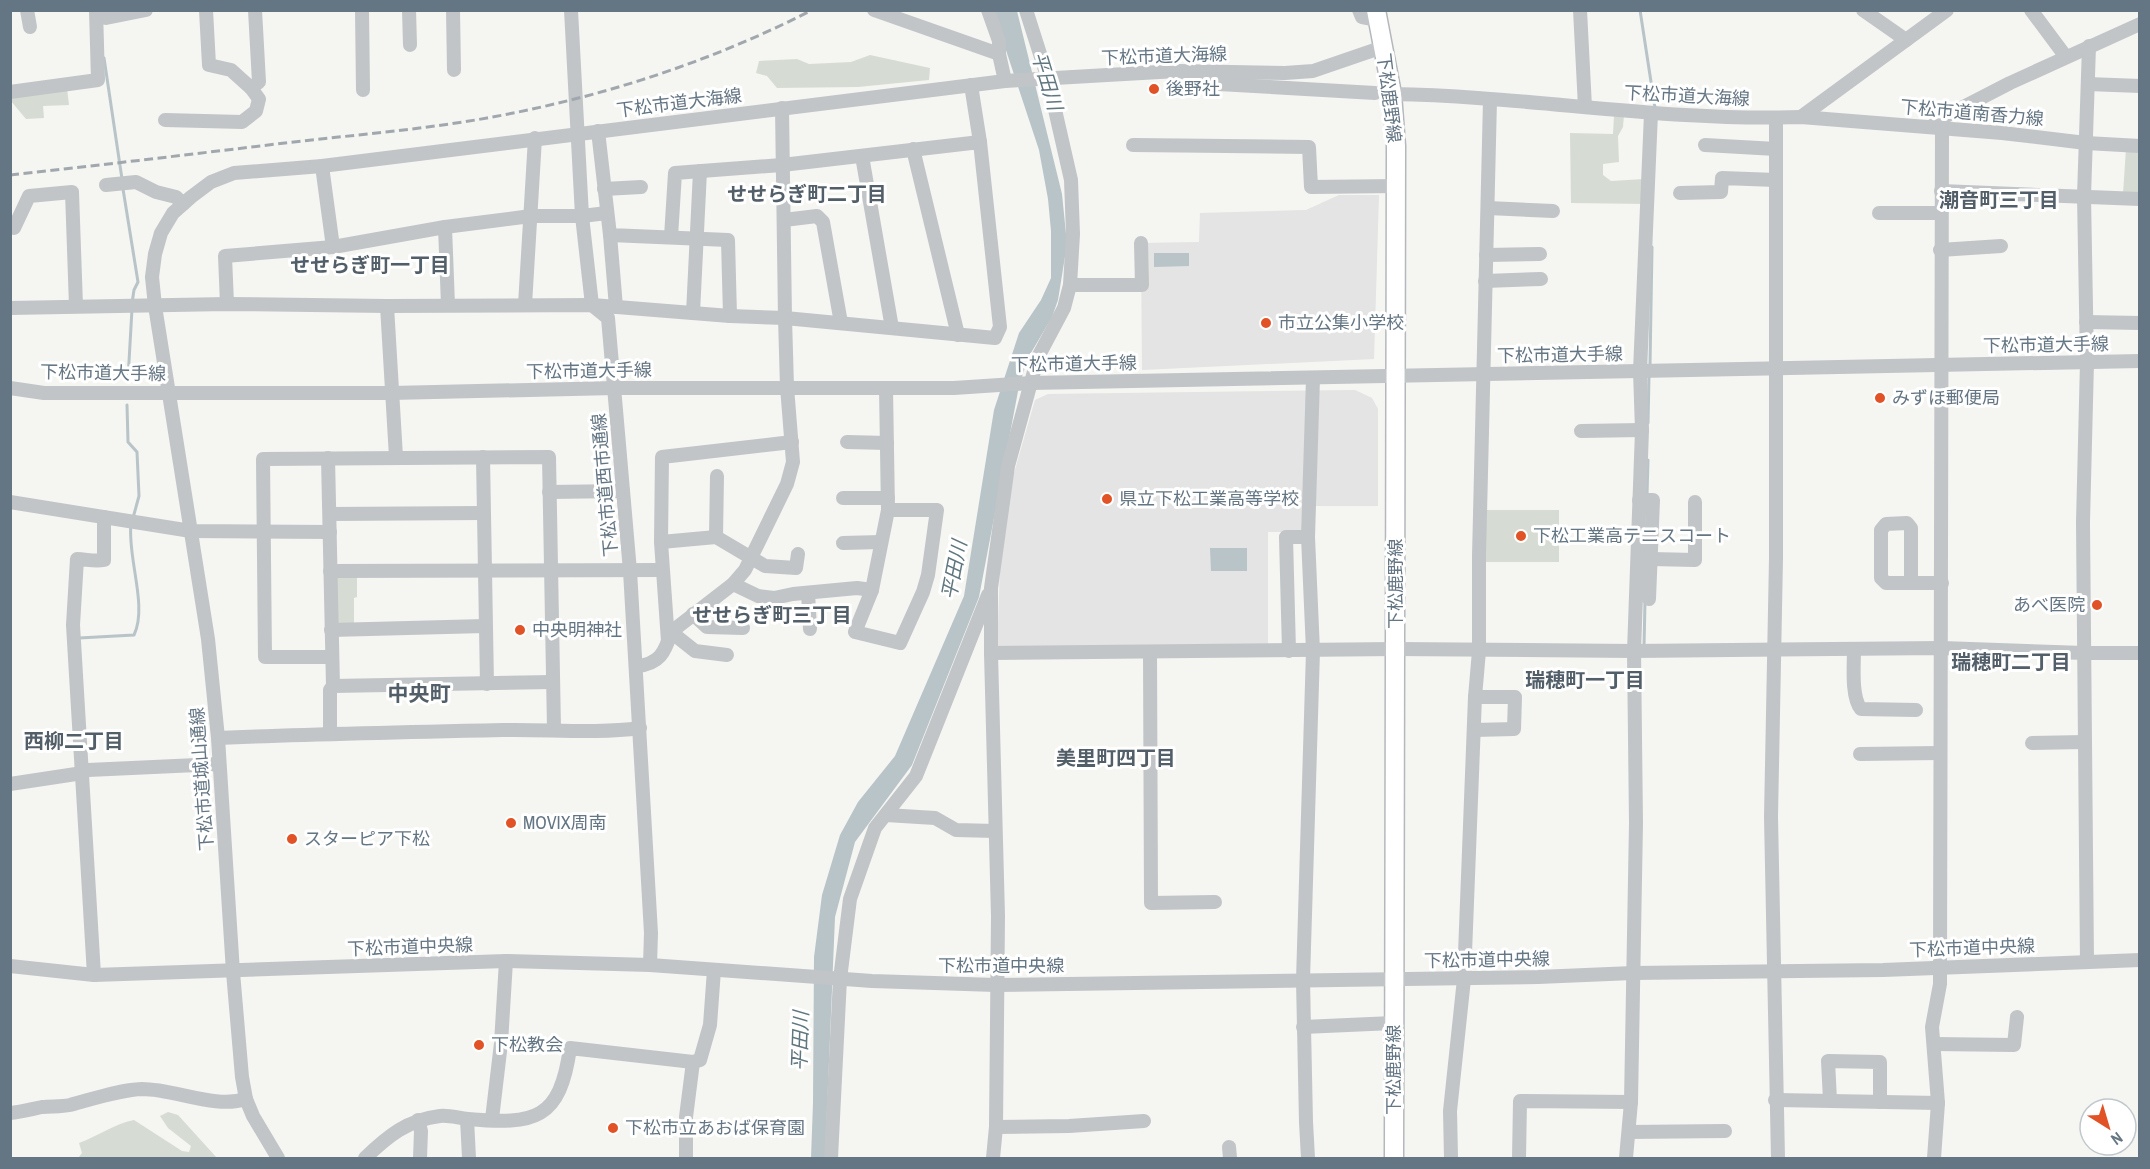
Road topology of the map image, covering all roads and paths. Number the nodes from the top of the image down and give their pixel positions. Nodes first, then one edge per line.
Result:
1 (27, 10) edge
2 (96, 10) edge
3 (106, 10) edge
4 (146, 10) edge
5 (206, 10) edge
6 (255, 10) edge
7 (363, 10) edge
8 (409, 10) edge
9 (453, 10) edge
10 (571, 10) edge
11 (874, 10) edge
12 (988, 10) edge
13 (1026, 10) edge
14 (1580, 10) edge
15 (1863, 10) edge
16 (1947, 10) edge
17 (2031, 10) edge
18 (1375, 13) edge
19 (2139, 24) edge
20 (30, 27) dead end
21 (1906, 40) junction
22 (410, 45) dead end
23 (1383, 46) junction
24 (2090, 46) junction
25 (999, 54) junction
26 (2066, 57) junction
27 (454, 70) dead end
28 (1177, 70) junction
29 (1301, 72) junction
30 (1044, 79) junction
31 (1005, 81) junction
32 (2088, 84) junction
33 (971, 85) junction
34 (2139, 86) edge
35 (250, 88) junction
36 (1301, 89) junction
37 (363, 90) dead end
38 (10, 92) edge
39 (1383, 94) junction
40 (1490, 100) junction
41 (1585, 107) junction
42 (782, 108) junction
43 (1651, 113) junction
44 (1801, 117) junction
45 (1776, 118) junction
46 (165, 120) dead end
47 (1936, 128) junction
48 (598, 131) junction
49 (576, 134) junction
50 (535, 138) junction
51 (980, 142) junction
52 (2086, 143) junction
53 (1133, 145) dead end
54 (1706, 145) dead end
55 (2139, 146) edge
56 (913, 149) junction
57 (1776, 149) junction
58 (862, 156) junction
59 (782, 165) junction
60 (322, 166) junction
61 (700, 171) junction
62 (1776, 180) junction
63 (106, 185) dead end
64 (1397, 186) junction
65 (640, 187) dead end
66 (604, 189) junction
67 (1941, 191) junction
68 (1680, 193) dead end
69 (2084, 196) junction
70 (2139, 199) edge
71 (183, 204) junction
72 (1488, 208) junction
73 (1553, 211) dead end
74 (607, 213) junction
75 (1879, 213) dead end
76 (1941, 213) junction
77 (531, 216) junction
78 (582, 216) junction
79 (784, 220) junction
80 (445, 227) junction
81 (14, 228) dead end
82 (610, 236) junction
83 (671, 237) junction
84 (696, 238) junction
85 (1141, 243) dead end
86 (2001, 246) dead end
87 (333, 247) junction
88 (1940, 249) junction
89 (1540, 254) dead end
90 (1486, 255) junction
91 (1541, 279) dead end
92 (1485, 281) junction
93 (1070, 285) junction
94 (227, 304) junction
95 (448, 304) junction
96 (525, 305) junction
97 (592, 305) junction
98 (76, 306) junction
99 (156, 306) junction
100 (387, 306) junction
101 (616, 307) junction
102 (10, 308) edge
103 (693, 313) junction
104 (730, 316) junction
105 (785, 318) junction
106 (2086, 322) junction
107 (841, 323) junction
108 (2139, 323) edge
109 (892, 328) junction
110 (958, 334) junction
111 (2139, 361) edge
112 (2086, 362) junction
113 (1941, 365) junction
114 (1777, 367) junction
115 (1640, 371) junction
116 (1397, 375) junction
117 (1484, 375) junction
118 (1313, 378) junction
119 (1026, 383) junction
120 (787, 387) junction
121 (10, 388) edge
122 (615, 388) junction
123 (886, 388) junction
124 (168, 392) junction
125 (391, 393) junction
126 (1642, 430) junction
127 (1581, 431) dead end
128 (792, 442) junction
129 (847, 442) dead end
130 (887, 443) junction
131 (396, 457) junction
132 (483, 457) junction
133 (328, 458) junction
134 (717, 476) dead end
135 (623, 491) junction
136 (549, 492) junction
137 (843, 498) dead end
138 (1639, 500) junction
139 (10, 502) edge
140 (1695, 502) dead end
141 (888, 504) junction
142 (483, 513) junction
143 (330, 514) junction
144 (104, 517) junction
145 (191, 531) junction
146 (264, 531) junction
147 (330, 532) junction
148 (716, 537) junction
149 (1308, 537) junction
150 (661, 542) junction
151 (881, 542) junction
152 (843, 543) dead end
153 (798, 554) dead end
154 (752, 558) junction
155 (1651, 559) junction
156 (485, 570) junction
157 (662, 570) junction
158 (330, 571) junction
159 (550, 571) junction
160 (630, 571) junction
161 (1942, 583) junction
162 (733, 584) junction
163 (1911, 584) junction
164 (992, 588) junction
165 (872, 590) junction
166 (808, 592) junction
167 (1648, 599) dead end
168 (693, 614) junction
169 (485, 626) junction
170 (743, 628) dead end
171 (810, 629) dead end
172 (332, 630) junction
173 (669, 637) junction
174 (1942, 648) junction
175 (1396, 649) junction
176 (1854, 649) junction
177 (1775, 650) junction
178 (1289, 651) junction
179 (1313, 651) junction
180 (1479, 651) junction
181 (1634, 651) junction
182 (1150, 652) junction
183 (991, 653) junction
184 (2084, 653) junction
185 (2139, 653) edge
186 (727, 655) dead end
187 (331, 657) junction
188 (637, 666) junction
189 (552, 682) junction
190 (487, 684) junction
191 (333, 686) junction
192 (1476, 697) junction
193 (1916, 710) dead end
194 (640, 728) junction
195 (554, 729) junction
196 (1474, 730) junction
197 (330, 733) junction
198 (218, 738) junction
199 (2084, 742) junction
200 (2032, 743) dead end
201 (1939, 753) junction
202 (1860, 754) dead end
203 (219, 764) junction
204 (81, 774) junction
205 (10, 784) edge
206 (886, 814) junction
207 (995, 831) junction
208 (1215, 902) dead end
209 (2139, 960) edge
210 (506, 961) junction
211 (2087, 962) junction
212 (651, 965) junction
213 (10, 966) edge
214 (1940, 967) junction
215 (714, 970) junction
216 (1773, 971) junction
217 (233, 972) junction
218 (1633, 973) junction
219 (94, 975) junction
220 (837, 979) junction
221 (1394, 979) junction
222 (1464, 979) junction
223 (1303, 980) junction
224 (996, 985) junction
225 (2017, 1017) dead end
226 (1394, 1023) junction
227 (1303, 1027) junction
228 (1934, 1044) junction
229 (693, 1062) junction
230 (246, 1099) junction
231 (1775, 1100) junction
232 (1830, 1100) junction
233 (1631, 1102) junction
234 (1880, 1102) junction
235 (1938, 1103) junction
236 (10, 1113) edge
237 (467, 1119) junction
238 (492, 1119) junction
239 (418, 1120) junction
240 (1144, 1120) dead end
241 (996, 1127) junction
242 (1725, 1131) dead end
243 (1629, 1132) junction
244 (369, 1157) edge
245 (278, 1158) edge
246 (420, 1158) edge
247 (469, 1158) edge
248 (686, 1158) edge
249 (831, 1158) edge
250 (993, 1158) edge
251 (1308, 1158) edge
252 (1394, 1158) edge
253 (1451, 1158) edge
254 (1519, 1158) edge
255 (1626, 1158) edge
256 (1778, 1158) edge
257 (1934, 1158) edge

1 - 20 street
2 - 38 street
3 - 4 street
5 - 35 street
6 - 35 street
7 - 37 street
8 - 22 street
9 - 27 street
10 - 49 street
11 - 25 street
12 - 25 street
13 - 30 street
14 - 41 street
15 - 21 street
16 - 21 street
17 - 26 street
18 - 23 main road, 下松鹿野線
19 - 24 street
21 - 44 street
23 - 29 street, 下松市道大海線
23 - 39 main road, 下松鹿野線
24 - 26 street
24 - 32 street
25 - 31 street
26 - 47 street
28 - 29 street, 下松市道大海線
28 - 30 street, 下松市道大海線
28 - 36 street, 下松市道大海線
29 - 36 street
30 - 31 street, 下松市道大海線
30 - 93 street
31 - 33 street, 下松市道大海線
32 - 34 street
32 - 52 street
33 - 42 street, 下松市道大海線
33 - 51 street
35 - 46 street
36 - 39 street, 下松市道大海線
39 - 40 street, 下松市道大海線
39 - 64 main road, 下松鹿野線
40 - 41 street, 下松市道大海線
40 - 72 street
41 - 43 street, 下松市道大海線
42 - 48 street, 下松市道大海線
42 - 59 street
43 - 45 street, 下松市道大海線
43 - 115 street
44 - 45 street, 下松市道大海線
44 - 47 street, 下松市道南香力線
45 - 57 street
47 - 52 street, 下松市道南香力線
47 - 67 street
48 - 49 street, 下松市道大海線
48 - 66 street
49 - 50 street, 下松市道大海線
49 - 78 street
50 - 60 street, 下松市道大海線
50 - 77 street
51 - 56 street
51 - 110 street
52 - 55 street, 下松市道南香力線
52 - 69 street
53 - 64 street
54 - 57 street
56 - 58 street
56 - 110 street
57 - 62 street
58 - 59 street
58 - 109 street
59 - 61 street
59 - 79 street
60 - 71 street, 下松市道大海線
60 - 87 street
61 - 83 street
61 - 84 street
62 - 68 street
62 - 114 street
63 - 71 street
64 - 116 main road, 下松鹿野線
65 - 66 street
66 - 74 street
67 - 69 street
67 - 76 street
69 - 70 street
69 - 106 street
71 - 99 street, 下松市道大海線
72 - 73 street
72 - 90 street
74 - 78 street
74 - 82 street
75 - 76 street
76 - 88 street
77 - 78 street
77 - 80 street
77 - 96 street
78 - 97 street
79 - 105 street
79 - 107 street
80 - 87 street
80 - 95 street
81 - 98 street
82 - 83 street
82 - 101 street
83 - 84 street
84 - 103 street
84 - 104 street
85 - 93 street
86 - 88 street
87 - 94 street
88 - 113 street
89 - 90 street
90 - 92 street
91 - 92 street
92 - 117 street
93 - 119 street
94 - 99 street
94 - 100 street
95 - 96 street
95 - 100 street
96 - 97 street
97 - 101 street
97 - 122 street, 下松市道西市通線
98 - 99 street
98 - 102 street
99 - 124 street, 下松市道大海線
100 - 125 street
101 - 103 street
103 - 104 street
104 - 105 street
105 - 107 street
105 - 120 street
106 - 108 street
106 - 112 street
107 - 109 street
109 - 110 street
111 - 112 street, 下松市道大手線
112 - 113 street, 下松市道大手線
112 - 184 street
113 - 114 street, 下松市道大手線
113 - 161 street
114 - 115 street, 下松市道大手線
114 - 177 street
115 - 117 street, 下松市道大手線
115 - 126 street
116 - 117 street, 下松市道大手線
116 - 118 street, 下松市道大手線
116 - 175 main road, 下松鹿野線
117 - 180 street
118 - 119 street, 下松市道大手線
118 - 149 street
119 - 123 street, 下松市道大手線
119 - 164 street
120 - 122 street, 下松市道大手線
120 - 123 street, 下松市道大手線
120 - 128 street
121 - 124 street, 下松市道大手線
122 - 125 street, 下松市道大手線
122 - 135 street, 下松市道西市通線
123 - 130 street
124 - 125 street, 下松市道大手線
124 - 145 street, 下松市道城山通線
125 - 131 street
126 - 127 street
126 - 138 street
128 - 150 street
128 - 154 street
129 - 130 street
130 - 141 street
131 - 132 street
131 - 133 street
132 - 136 street
132 - 142 street
133 - 143 street
133 - 146 street
134 - 148 street
135 - 136 street
135 - 160 street, 下松市道西市通線
136 - 159 street
137 - 141 street
138 - 155 street
138 - 181 street
139 - 144 street
140 - 155 street
141 - 151 street
141 - 165 street
142 - 143 street
142 - 156 street
143 - 147 street
144 - 145 street
144 - 204 street
145 - 146 street
145 - 198 street, 下松市道城山通線
146 - 147 street
146 - 187 street
147 - 158 street
148 - 150 street
148 - 154 street
149 - 178 street
149 - 179 street
150 - 157 street
151 - 152 street
151 - 165 street
153 - 154 street
154 - 162 street
155 - 167 street
156 - 158 street
156 - 159 street
156 - 169 street
157 - 160 street
157 - 173 street
158 - 172 street
159 - 160 street
159 - 189 street
160 - 188 street, 下松市道西市通線
161 - 163 street
161 - 174 street
162 - 166 street
162 - 168 street
163 - 163 street
164 - 183 street
164 - 206 street
165 - 166 street
166 - 171 street
168 - 170 street
168 - 173 street
169 - 172 street
169 - 190 street
172 - 187 street
173 - 186 street
173 - 188 street
174 - 176 street
174 - 184 street
174 - 201 street
175 - 179 street
175 - 180 street
175 - 221 main road, 下松鹿野線
176 - 177 street
176 - 193 street
177 - 181 street
177 - 216 street
178 - 179 street
178 - 182 street
179 - 223 street
180 - 181 street
180 - 192 street
181 - 218 street
182 - 183 street
182 - 208 street
183 - 207 street
184 - 185 street
184 - 199 street
187 - 191 street
188 - 194 street, 下松市道西市通線
189 - 190 street
189 - 195 street
190 - 191 street
191 - 197 street
192 - 196 street
192 - 196 street
194 - 195 street
194 - 212 street, 下松市道西市通線
195 - 197 street
196 - 222 street
197 - 198 street
198 - 203 street, 下松市道城山通線
199 - 200 street
199 - 211 street
201 - 202 street
201 - 214 street
203 - 204 street
203 - 217 street, 下松市道城山通線
204 - 205 street
204 - 219 street
206 - 207 street
206 - 220 street
207 - 224 street
209 - 211 street, 下松市道中央線
210 - 212 street, 下松市道中央線
210 - 217 street, 下松市道中央線
210 - 238 street
211 - 214 street, 下松市道中央線
212 - 215 street, 下松市道中央線
213 - 219 street, 下松市道中央線
214 - 216 street, 下松市道中央線
214 - 228 street
215 - 220 street, 下松市道中央線
215 - 229 street
216 - 218 street, 下松市道中央線
216 - 231 street
217 - 219 street, 下松市道中央線
217 - 230 street, 下松市道城山通線
218 - 222 street, 下松市道中央線
218 - 233 street
220 - 224 street, 下松市道中央線
220 - 249 street
221 - 222 street, 下松市道中央線
221 - 223 street, 下松市道中央線
221 - 226 main road, 下松鹿野線
222 - 253 street
223 - 224 street, 下松市道中央線
223 - 227 street
224 - 241 street
225 - 228 street
226 - 227 street
226 - 252 main road, 下松鹿野線
227 - 251 street
228 - 235 street
229 - 238 street
229 - 248 street
230 - 236 street
230 - 245 street, 下松市道城山通線
231 - 232 street
231 - 256 street
232 - 234 street
232 - 234 street
233 - 243 street
233 - 254 street
234 - 235 street
235 - 257 street
237 - 238 street
237 - 239 street
237 - 247 street
239 - 244 street
239 - 246 street
240 - 241 street
241 - 250 street
242 - 243 street
243 - 255 street

